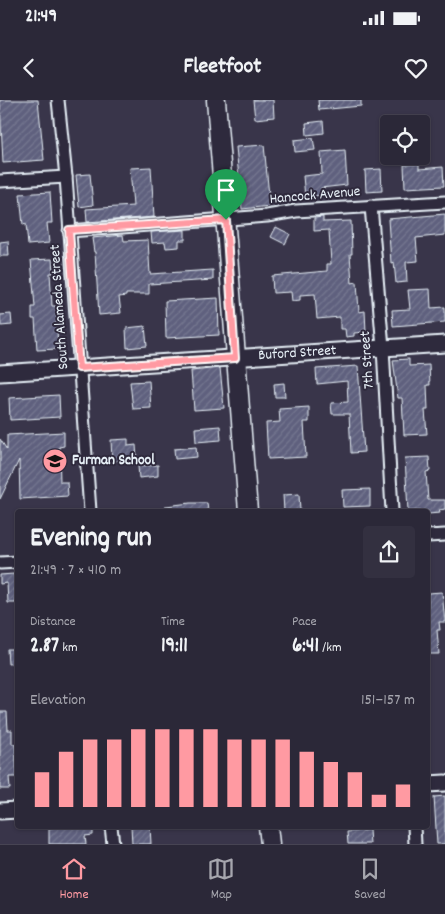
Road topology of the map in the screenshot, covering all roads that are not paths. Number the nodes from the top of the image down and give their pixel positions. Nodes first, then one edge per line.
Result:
1 (58, 100) edge
2 (216, 100) edge
3 (66, 177) junction
4 (0, 181) edge
5 (445, 202) edge
6 (371, 206) junction
7 (226, 220) junction
8 (69, 230) junction
9 (445, 344) edge
10 (383, 348) junction
11 (235, 358) junction
12 (79, 368) junction
13 (0, 373) edge
14 (90, 509) edge
15 (248, 509) edge
16 (392, 509) edge
17 (445, 535) edge
18 (430, 536) edge
19 (0, 562) edge
20 (15, 562) edge
21 (445, 783) edge
22 (430, 784) edge
23 (15, 810) edge
24 (0, 811) edge
25 (112, 829) edge
26 (268, 829) edge
27 (414, 829) edge
28 (113, 844) edge
29 (270, 844) edge
30 (416, 844) edge

1 - 3 street, South Alameda Street
2 - 7 main road
3 - 4 street
3 - 8 street, South Alameda Street
5 - 6 street, Hancock Avenue
6 - 7 street, Hancock Avenue
6 - 10 street, 7th Street
7 - 8 street, Hancock Avenue
7 - 11 main road
8 - 12 street, South Alameda Street
9 - 10 street, Buford Street
10 - 11 street, Buford Street
10 - 16 street, 7th Street
11 - 12 street, Buford Street
11 - 15 main road
12 - 13 street, Buford Street
12 - 14 street, South Alameda Street
17 - 18 street
19 - 20 street
21 - 22 street
23 - 24 street
25 - 28 street
26 - 29 main road
27 - 30 street

